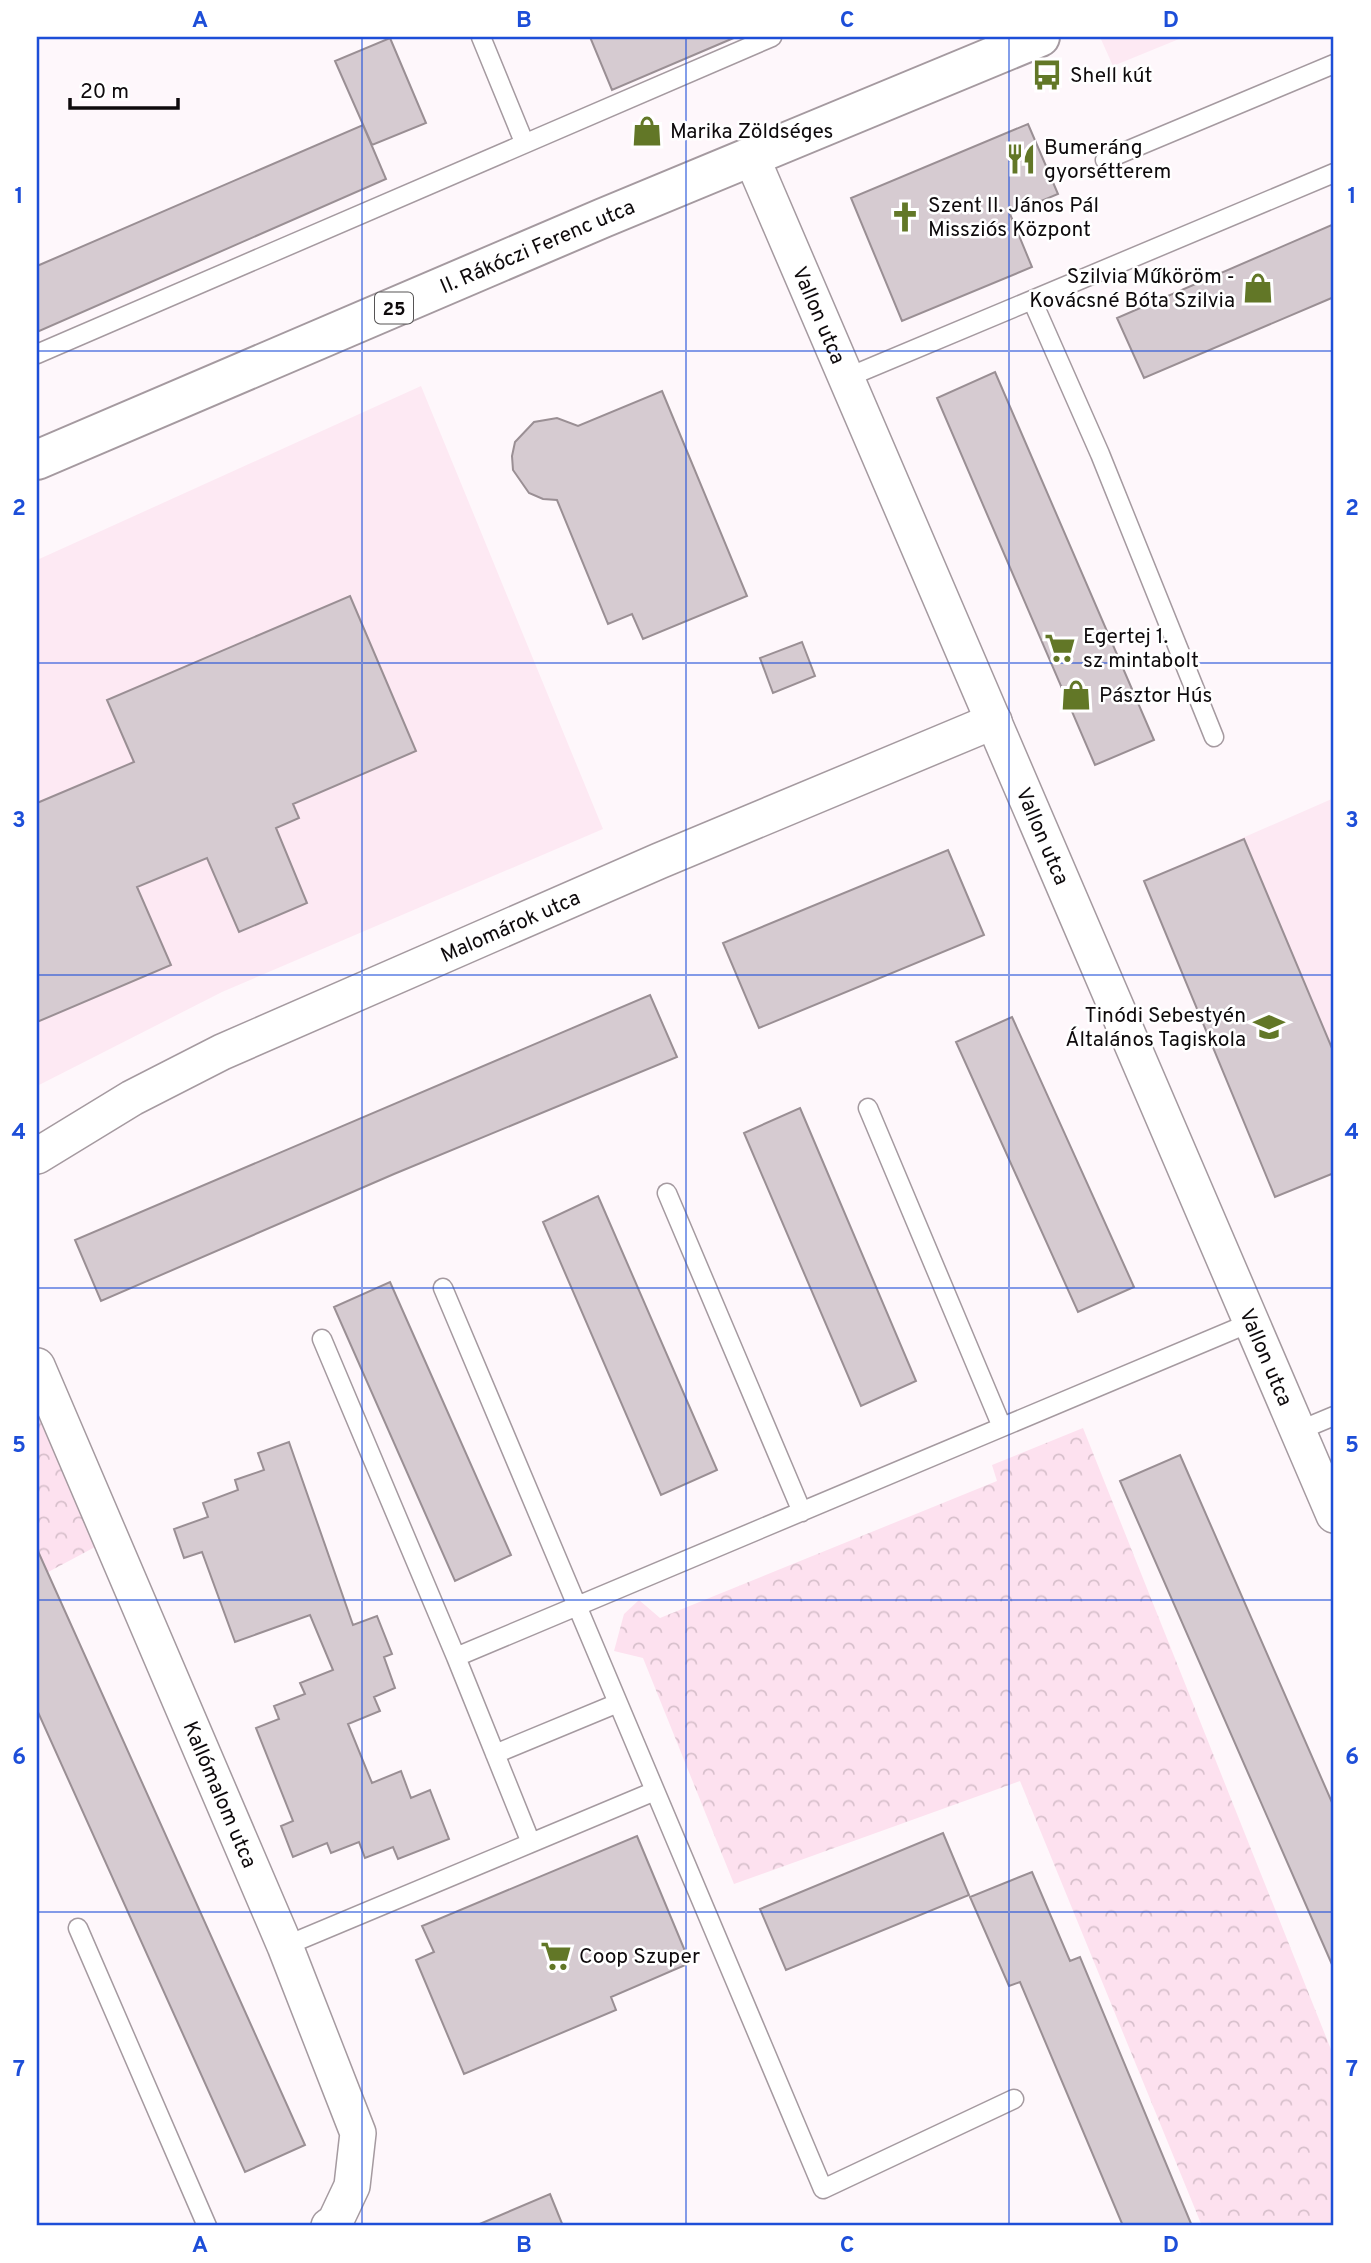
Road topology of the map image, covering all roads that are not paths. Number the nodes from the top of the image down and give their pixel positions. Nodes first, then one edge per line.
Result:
1 (481, 37) edge
2 (772, 37) edge
3 (1040, 37) edge
4 (1334, 64) edge
5 (524, 142) junction
6 (751, 156) junction
7 (1105, 160) dead end
8 (1334, 173) edge
9 (1032, 300) junction
10 (37, 354) edge
11 (846, 377) junction
12 (37, 460) edge
13 (994, 721) junction
14 (1214, 737) dead end
15 (868, 1108) dead end
16 (37, 1156) edge
17 (667, 1193) dead end
18 (443, 1288) dead end
19 (1251, 1322) junction
20 (322, 1339) dead end
21 (37, 1366) edge
22 (1334, 1416) edge
23 (1002, 1427) junction
24 (1298, 1432) junction
25 (802, 1512) junction
26 (1334, 1515) edge
27 (577, 1606) junction
28 (456, 1657) junction
29 (618, 1703) junction
30 (495, 1754) junction
31 (655, 1791) junction
32 (531, 1843) junction
33 (78, 1928) dead end
34 (285, 1946) junction
35 (1014, 2099) dead end
36 (201, 2224) edge
37 (329, 2226) edge

1 - 5 lane
2 - 5 lane
3 - 6 main road, II. Rákóczi Ferenc utca / 25
4 - 7 lane
5 - 10 lane
6 - 11 street, Vallon utca
6 - 12 main road, II. Rákóczi Ferenc utca / 25
8 - 9 lane
9 - 11 lane
9 - 14 lane
11 - 13 street, Vallon utca
13 - 16 street, Malomárok utca
13 - 19 street, Vallon utca
15 - 23 lane
17 - 25 lane
18 - 27 lane
19 - 23 lane
19 - 24 street, Vallon utca
20 - 28 lane
21 - 34 street, Kallómalom utca
22 - 24 lane
23 - 25 lane
24 - 26 street, Vallon utca
25 - 27 lane
27 - 28 lane
27 - 29 lane
28 - 30 lane
29 - 30 lane
29 - 31 lane
30 - 32 lane
31 - 32 lane
31 - 35 lane
32 - 34 lane
33 - 36 lane
34 - 37 street, Kallómalom utca

